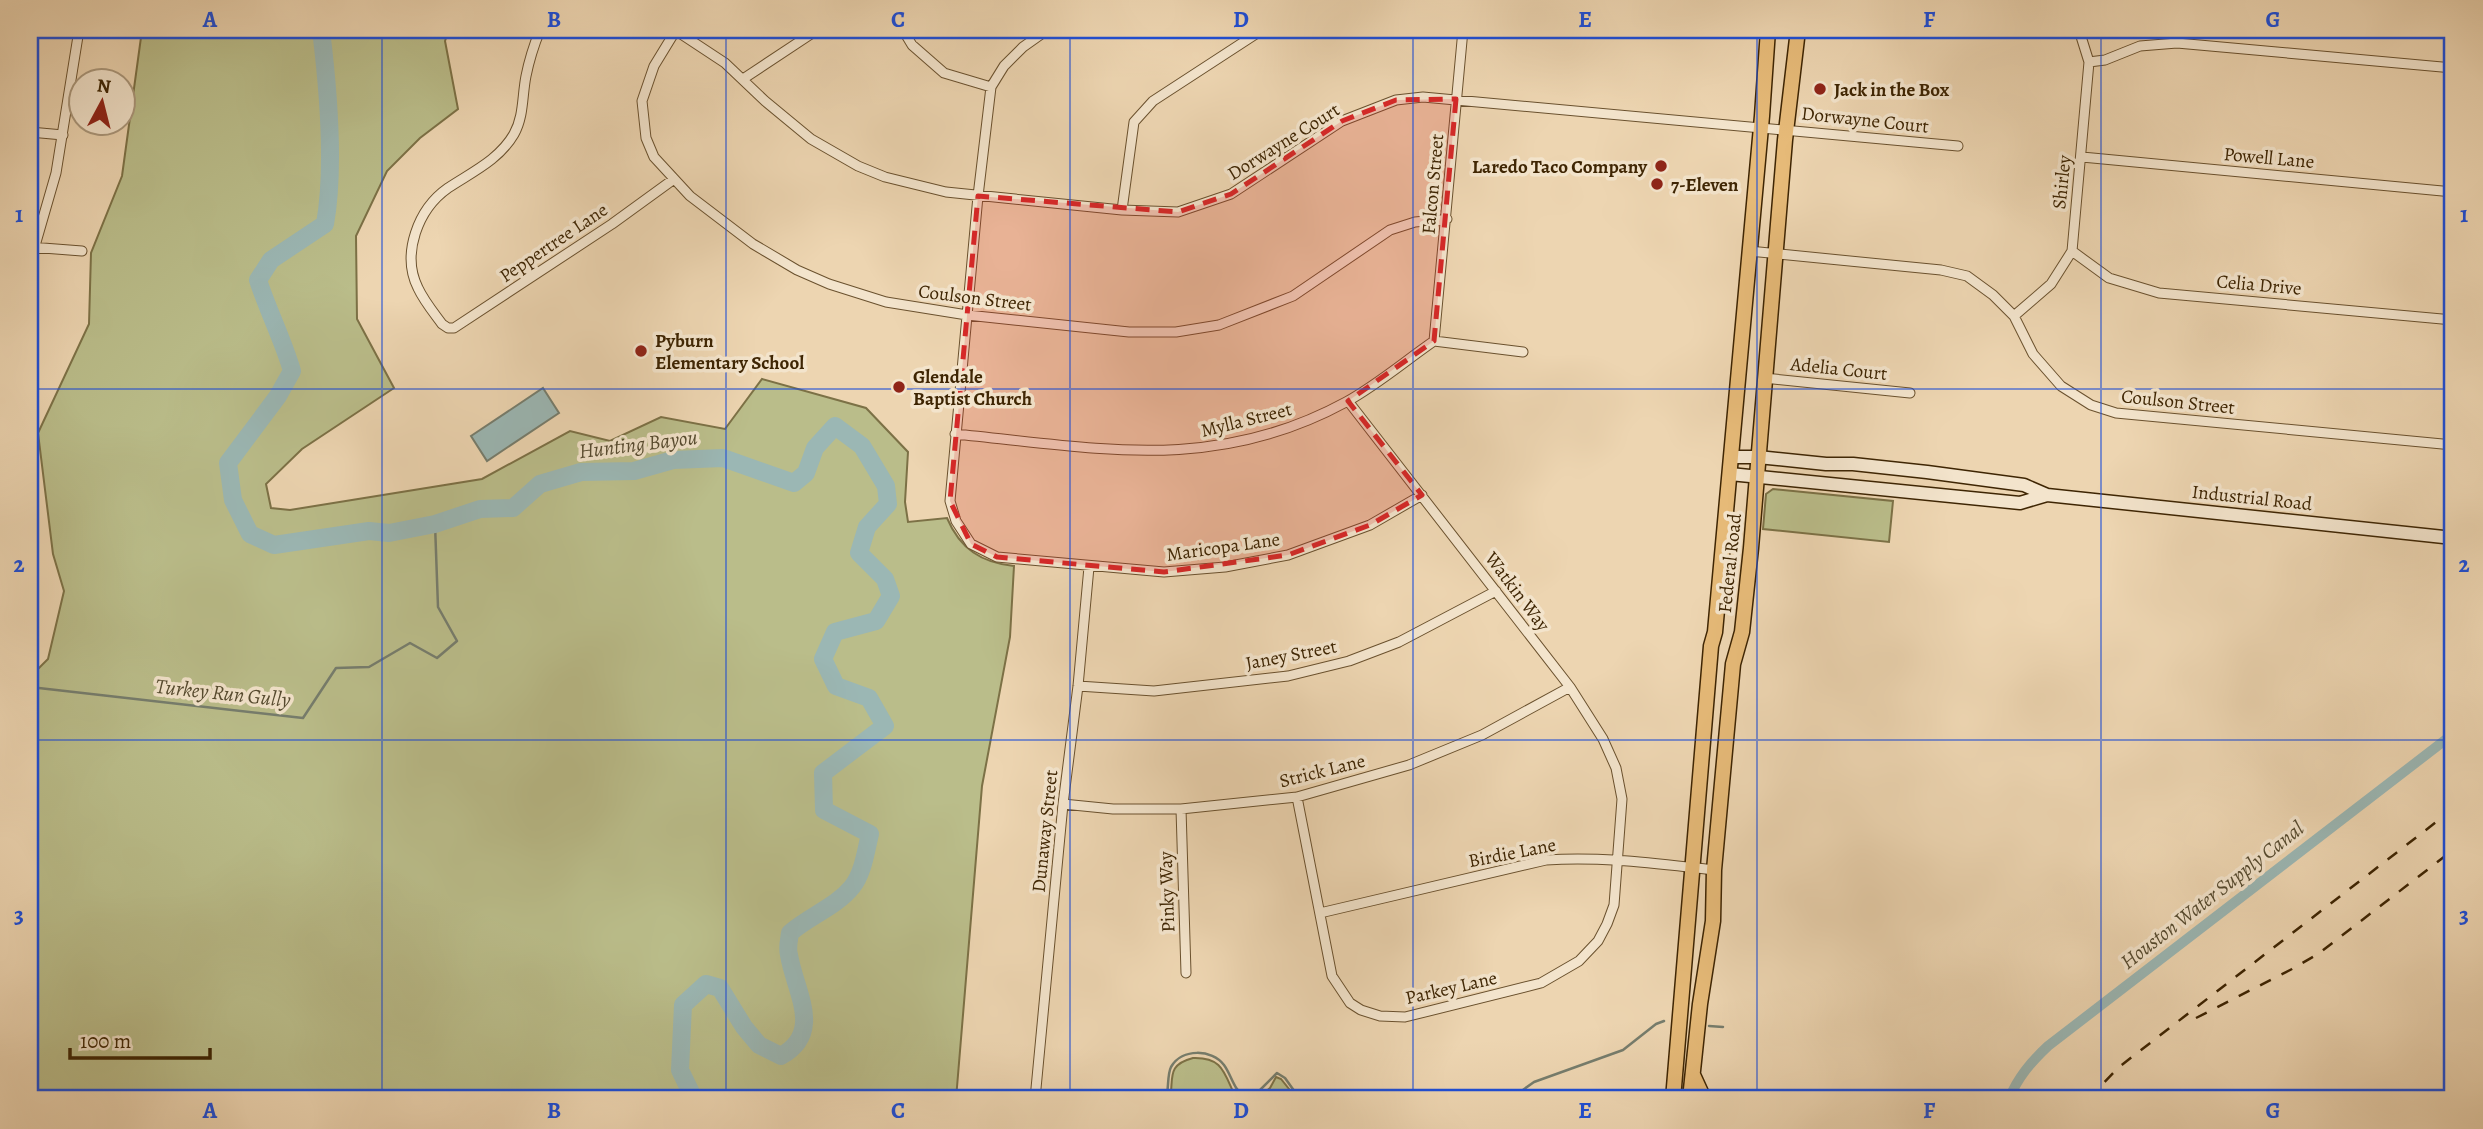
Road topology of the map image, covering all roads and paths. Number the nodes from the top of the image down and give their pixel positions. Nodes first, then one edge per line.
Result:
1 (79, 30) edge
2 (540, 30) edge
3 (676, 30) edge
4 (817, 30) edge
5 (903, 30) edge
6 (1047, 30) edge
7 (1262, 30) edge
8 (1463, 30) edge
9 (1768, 30) edge
10 (1798, 30) edge
11 (2079, 30) edge
12 (2453, 39) edge
13 (2089, 62) junction
14 (2452, 68) edge
15 (743, 79) junction
16 (991, 87) junction
17 (1456, 99) junction
18 (1761, 127) junction
19 (1786, 129) junction
20 (30, 132) edge
21 (64, 135) junction
22 (1958, 146) dead end
23 (2082, 157) junction
24 (674, 179) junction
25 (2453, 192) edge
26 (978, 196) junction
27 (1122, 210) junction
28 (1447, 219) junction
29 (32, 247) edge
30 (82, 251) dead end
31 (1749, 251) junction
32 (2071, 251) junction
33 (1776, 254) junction
34 (30, 263) edge
35 (967, 315) junction
36 (2014, 316) junction
37 (2453, 320) edge
38 (1434, 341) junction
39 (1523, 352) dead end
40 (1764, 378) junction
41 (1910, 393) dead end
42 (1348, 401) junction
43 (955, 434) junction
44 (2453, 445) edge
45 (1732, 457) junction
46 (1758, 457) junction
47 (1927, 472) junction
48 (1730, 474) junction
49 (1756, 478) junction
50 (1924, 494) junction
51 (1422, 495) junction
52 (2047, 495) junction
53 (2453, 538) edge
54 (1089, 567) junction
55 (1496, 591) junction
56 (1709, 675) junction
57 (1732, 678) junction
58 (1078, 686) junction
59 (1570, 687) junction
60 (1297, 797) junction
61 (1063, 804) junction
62 (1181, 809) junction
63 (1621, 822) joint
64 (1619, 860) junction
65 (1691, 868) junction
66 (1714, 870) junction
67 (1320, 913) junction
68 (1186, 973) dead end
69 (1693, 1073) junction
70 (1035, 1099) edge
71 (1673, 1099) edge
72 (1690, 1099) edge
73 (1704, 1099) edge

1 - 21 street
2 - 24 street, Peppertree Lane
3 - 15 street, Dorwayne Court
3 - 24 street, Coulson Street
4 - 15 street
5 - 16 street
6 - 16 street
7 - 27 street
8 - 17 street, Falcon Street
9 - 18 main road, Federal Road
10 - 19 main road, Federal Road
11 - 13 street, Shirley
12 - 14 street
13 - 14 street
13 - 23 street, Shirley
15 - 26 street, Dorwayne Court
16 - 26 street
17 - 18 street, Dorwayne Court
17 - 27 street, Dorwayne Court
17 - 28 street, Falcon Street
18 - 19 street, Dorwayne Court
18 - 31 main road, Federal Road
19 - 22 street, Dorwayne Court
19 - 33 main road, Federal Road
20 - 21 street
21 - 29 street
23 - 25 street, Powell Lane
23 - 32 street, Shirley
24 - 35 street, Coulson Street
26 - 27 street, Dorwayne Court
26 - 35 street
28 - 35 street, Coulson Street
28 - 38 street, Falcon Street
29 - 30 street
29 - 34 street
31 - 33 street, Coulson Street
31 - 45 main road, Federal Road
32 - 36 street, Shirley
32 - 37 street, Celia Drive
33 - 36 street, Coulson Street
33 - 40 main road, Federal Road
35 - 43 street
36 - 44 street, Coulson Street
38 - 39 street
38 - 42 street, Mylla Street
40 - 41 street, Adelia Court
40 - 46 main road, Federal Road
42 - 43 street, Mylla Street
42 - 51 street, Watkin Way
43 - 54 street, Maricopa Lane
45 - 46 street, Industrial Road
45 - 48 main road, Federal Road
46 - 47 street, Industrial Road
46 - 49 main road, Federal Road
47 - 50 street
47 - 52 street, Industrial Road
48 - 49 street, Industrial Road
48 - 56 main road, Federal Road
49 - 50 street, Industrial Road
49 - 57 main road, Federal Road
50 - 52 street, Industrial Road
51 - 54 street, Maricopa Lane
51 - 55 street, Watkin Way
52 - 53 street, Industrial Road
54 - 58 street, Dunaway Street
55 - 58 street, Janey Street
55 - 59 street, Watkin Way
56 - 57 main road
56 - 65 main road, Federal Road
57 - 66 main road, Federal Road
58 - 61 street, Dunaway Street
59 - 60 street, Strick Lane
59 - 63 street, Watkin Way
60 - 62 street, Strick Lane
60 - 67 street, Parkey Lane
61 - 62 street, Strick Lane
61 - 70 street, Dunaway Street
62 - 68 street, Pinky Way
63 - 64 street, Parkey Lane
64 - 65 street, Birdie Lane
64 - 67 street, Birdie Lane
64 - 67 street, Parkey Lane
65 - 66 street, Birdie Lane
65 - 71 main road, Federal Road
66 - 69 main road, Federal Road
69 - 72 main road, Federal Road
69 - 73 main road

